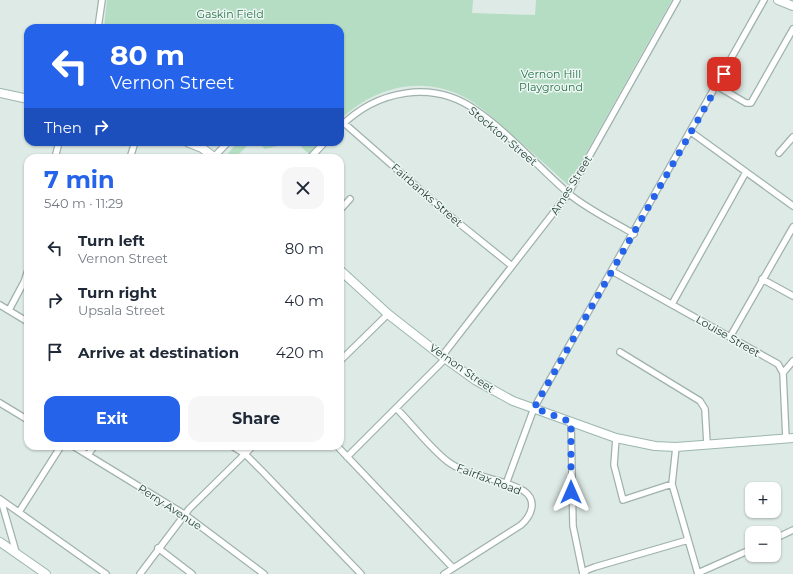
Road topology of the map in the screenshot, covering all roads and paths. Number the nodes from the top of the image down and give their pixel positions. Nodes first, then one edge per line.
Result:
1 (102, 0) edge
2 (677, 0) edge
3 (764, 0) edge
4 (778, 0) edge
5 (793, 6) edge
6 (99, 24) edge
7 (793, 29) edge
8 (717, 86) junction
9 (0, 92) edge
10 (24, 98) edge
11 (344, 123) edge
12 (344, 127) edge
13 (691, 132) junction
14 (793, 137) edge
15 (197, 146) edge
16 (224, 146) edge
17 (322, 146) edge
18 (779, 153) dead end
19 (209, 154) edge
20 (218, 154) edge
21 (314, 154) edge
22 (746, 172) junction
23 (568, 194) junction
24 (350, 199) dead end
25 (344, 206) edge
26 (793, 206) edge
27 (793, 227) edge
28 (634, 234) junction
29 (512, 266) junction
30 (612, 271) junction
31 (344, 274) edge
32 (762, 279) junction
33 (24, 282) edge
34 (793, 296) edge
35 (672, 304) junction
36 (0, 305) edge
37 (9, 310) junction
38 (388, 314) junction
39 (24, 319) edge
40 (730, 337) junction
41 (620, 352) dead end
42 (344, 357) edge
43 (444, 357) junction
44 (793, 361) edge
45 (783, 373) junction
46 (0, 403) edge
47 (396, 408) junction
48 (534, 408) junction
49 (24, 418) edge
50 (571, 422) junction
51 (616, 438) junction
52 (790, 439) edge
53 (707, 444) junction
54 (676, 447) junction
55 (58, 450) edge
56 (80, 450) edge
57 (91, 450) edge
58 (238, 450) edge
59 (249, 450) edge
60 (340, 450) edge
61 (245, 454) junction
62 (88, 455) junction
63 (347, 456) junction
64 (506, 484) junction
65 (672, 484) junction
66 (0, 499) edge
67 (19, 512) junction
68 (184, 514) junction
69 (793, 530) edge
70 (781, 536) edge
71 (688, 540) junction
72 (0, 542) edge
73 (158, 548) junction
74 (16, 552) junction
75 (745, 552) edge
76 (453, 568) junction
77 (698, 573) edge
78 (46, 574) edge
79 (106, 574) edge
80 (140, 574) edge
81 (192, 574) edge
82 (264, 574) edge
83 (361, 574) edge
84 (444, 574) edge
85 (584, 574) edge

1 - 6 street
2 - 23 street, Ames Street
3 - 8 street
4 - 5 street
7 - 8 street
8 - 13 street
9 - 10 street
11 - 23 street, Stockton Street
12 - 29 street, Fairbanks Street
13 - 22 street
13 - 28 street
14 - 18 street
15 - 19 street
16 - 20 street
17 - 21 street
22 - 26 street
22 - 35 street
23 - 28 street, Stockton Street
23 - 29 street, Ames Street
24 - 25 street
27 - 32 street
28 - 30 street
29 - 43 street, Ames Street
30 - 35 street, Louise Street
30 - 48 street
31 - 38 street, Vernon Street
32 - 34 street
32 - 40 street
33 - 37 street
35 - 40 street, Louise Street
36 - 37 street
37 - 39 street
38 - 42 street
38 - 43 street, Vernon Street
40 - 45 street, Louise Street
41 - 53 street
43 - 47 street, Ames Street
43 - 48 street, Vernon Street
44 - 45 street
45 - 52 street
46 - 49 street
47 - 63 street, Ames Street
47 - 64 street, Fairfax Road
48 - 50 street, Vernon Street
48 - 64 street
50 - 51 street, Vernon Street
50 - 85 street
51 - 54 street, Vernon Street
51 - 65 street
52 - 53 street, Vernon Street
53 - 54 street, Vernon Street
54 - 65 street
55 - 67 street
56 - 62 street, Perry Avenue
57 - 62 street
58 - 61 street
59 - 61 street
60 - 63 street
61 - 68 street
61 - 83 street
62 - 68 street, Perry Avenue
63 - 76 street
64 - 76 street, Fairfax Road
65 - 71 street
66 - 67 street
66 - 74 street
67 - 79 street
68 - 73 street
68 - 82 street, Perry Avenue
69 - 70 street
71 - 77 street
71 - 85 street
72 - 74 street
73 - 80 street
73 - 81 street
74 - 78 street
75 - 77 street
76 - 84 street, Fairfax Road

